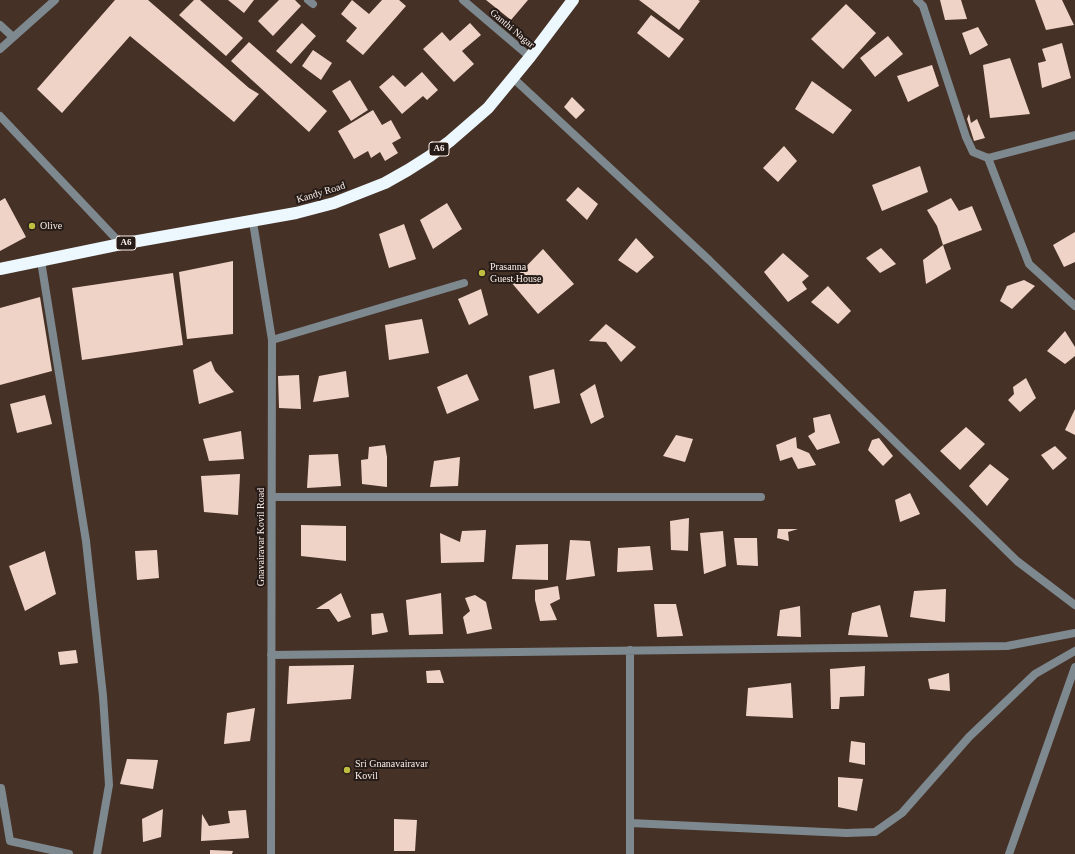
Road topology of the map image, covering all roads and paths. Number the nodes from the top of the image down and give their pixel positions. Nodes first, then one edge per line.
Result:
1 (55, 0) edge
2 (574, 0) edge
3 (917, 0) edge
4 (465, 1) edge
5 (0, 25) edge
6 (14, 37) junction
7 (0, 49) edge
8 (530, 57) junction
9 (513, 78) junction
10 (0, 116) edge
11 (1075, 135) edge
12 (988, 158) junction
13 (252, 222) junction
14 (121, 244) junction
15 (40, 261) junction
16 (0, 269) edge
17 (464, 283) dead end
18 (1075, 306) edge
19 (272, 340) junction
20 (272, 497) junction
21 (761, 497) dead end
22 (1075, 605) edge
23 (1075, 633) edge
24 (630, 650) junction
25 (1075, 651) edge
26 (271, 655) junction
27 (1075, 667) edge
28 (0, 788) edge
29 (630, 823) junction
30 (69, 854) edge
31 (97, 854) edge
32 (271, 854) edge
33 (630, 854) edge
34 (1009, 854) edge

1 - 6 street
2 - 8 highway, Kandy Road / A6
3 - 12 street
4 - 8 street, Ganthi Nagar
5 - 6 street
6 - 7 street
8 - 9 highway, Kandy Road / A6
9 - 13 highway, Kandy Road / A6
9 - 22 street
10 - 14 street
11 - 12 street
12 - 18 street
13 - 14 highway, Kandy Road / A6
13 - 19 street, Gnavairavar Kovil Road
14 - 15 highway, Kandy Road / A6
15 - 16 highway, Kandy Road / A6
15 - 31 street
17 - 19 street
19 - 20 street, Gnavairavar Kovil Road
20 - 21 street
20 - 26 street, Gnavairavar Kovil Road
23 - 24 street
24 - 26 street
24 - 29 street
25 - 29 street
26 - 32 street, Gnavairavar Kovil Road
27 - 34 street
28 - 30 street
29 - 33 street

